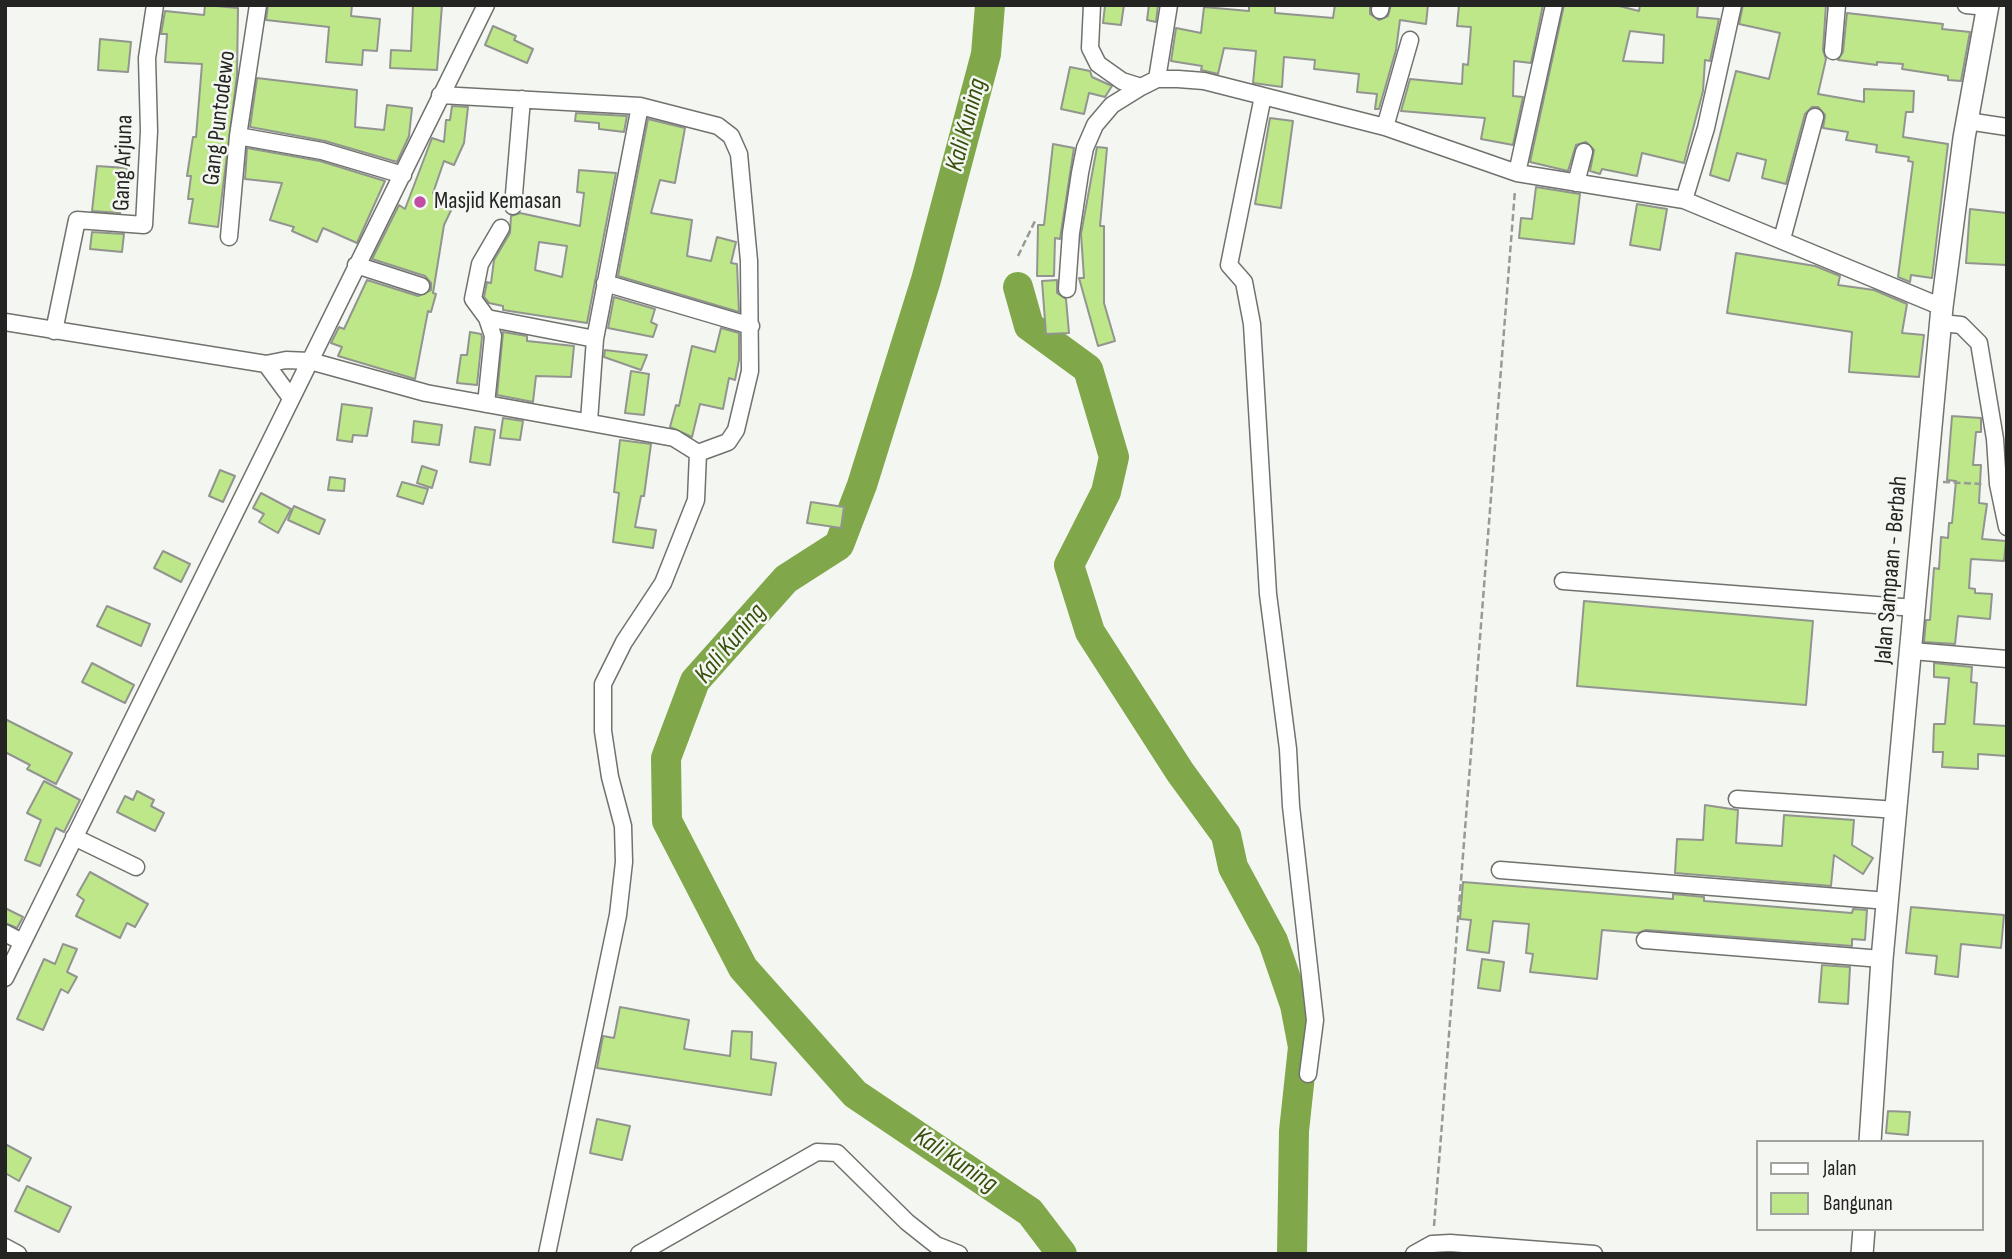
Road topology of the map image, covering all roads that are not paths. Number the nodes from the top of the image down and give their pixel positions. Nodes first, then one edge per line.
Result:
1 (155, 5) edge
2 (258, 5) edge
3 (486, 5) edge
4 (1092, 5) edge
5 (1169, 5) edge
6 (1554, 5) edge
7 (1732, 5) edge
8 (1837, 5) edge
9 (1981, 6) edge
10 (1410, 40) dead end
11 (1833, 51) dead end
12 (1157, 79) junction
13 (1141, 87) junction
14 (440, 94) junction
15 (1263, 96) junction
16 (522, 99) junction
17 (640, 106) junction
18 (1815, 117) dead end
19 (1968, 121) junction
20 (1385, 127) junction
21 (2007, 127) edge
22 (238, 136) junction
23 (1584, 152) dead end
24 (1517, 173) junction
25 (403, 175) junction
26 (1576, 183) junction
27 (1684, 200) junction
28 (513, 206) dead end
29 (501, 228) dead end
30 (229, 237) dead end
31 (1782, 239) junction
32 (356, 265) junction
33 (605, 284) junction
34 (421, 286) dead end
35 (1067, 289) dead end
36 (1941, 315) junction
37 (487, 318) junction
38 (5, 321) edge
39 (751, 326) junction
40 (54, 331) junction
41 (595, 340) junction
42 (310, 361) junction
43 (266, 365) junction
44 (290, 398) junction
45 (486, 404) junction
46 (589, 421) junction
47 (698, 453) junction
48 (2007, 527) edge
49 (1563, 581) dead end
50 (1915, 608) junction
51 (1912, 651) junction
52 (2007, 659) edge
53 (1737, 799) dead end
54 (1897, 810) junction
55 (74, 837) junction
56 (136, 867) dead end
57 (1500, 870) dead end
58 (1888, 901) junction
59 (5, 933) edge
60 (1645, 940) dead end
61 (22, 943) junction
62 (1882, 959) junction
63 (5, 978) edge
64 (1308, 1074) dead end
65 (1870, 1140) edge
66 (1864, 1231) edge
67 (5, 1247) edge
68 (955, 1253) edge
69 (19, 1254) edge
70 (547, 1254) edge
71 (639, 1254) edge
72 (1414, 1254) edge
73 (1594, 1254) edge
74 (1862, 1254) edge

1 - 40 street, Gang Arjuna
2 - 22 street, Gang Puntodewo
3 - 14 street
4 - 13 street
5 - 12 street
6 - 24 street
7 - 27 street
8 - 11 street
9 - 19 main road, Jalan Sampaan - Berbah
10 - 20 street
12 - 13 street
12 - 15 street
13 - 35 street
14 - 16 street
14 - 25 street
15 - 20 street
15 - 64 street
16 - 17 street
16 - 28 street
17 - 33 street
17 - 39 street
18 - 31 street
19 - 21 street
19 - 36 main road, Jalan Sampaan - Berbah
20 - 24 street
22 - 25 street
22 - 30 street, Gang Puntodewo
23 - 26 street
24 - 26 street
25 - 32 street
26 - 27 street
27 - 31 street
29 - 37 street
31 - 36 street
32 - 34 street
32 - 42 street
33 - 39 street
33 - 41 street
36 - 48 street
36 - 50 main road, Jalan Sampaan - Berbah
37 - 41 street
37 - 45 street
38 - 40 street
39 - 47 street
40 - 43 street
41 - 46 street
42 - 43 street
42 - 44 street
42 - 45 street
43 - 44 street
44 - 55 street
45 - 46 street
46 - 47 street
47 - 70 street
49 - 50 street
50 - 51 main road, Jalan Sampaan - Berbah
51 - 52 street
51 - 54 main road, Jalan Sampaan - Berbah
53 - 54 street
54 - 58 main road, Jalan Sampaan - Berbah
55 - 56 street
55 - 61 street
57 - 58 street
58 - 62 main road, Jalan Sampaan - Berbah
59 - 61 street
60 - 62 street
61 - 63 street
62 - 65 main road, Jalan Sampaan - Berbah
66 - 74 main road
67 - 69 street
68 - 71 street
72 - 73 street

